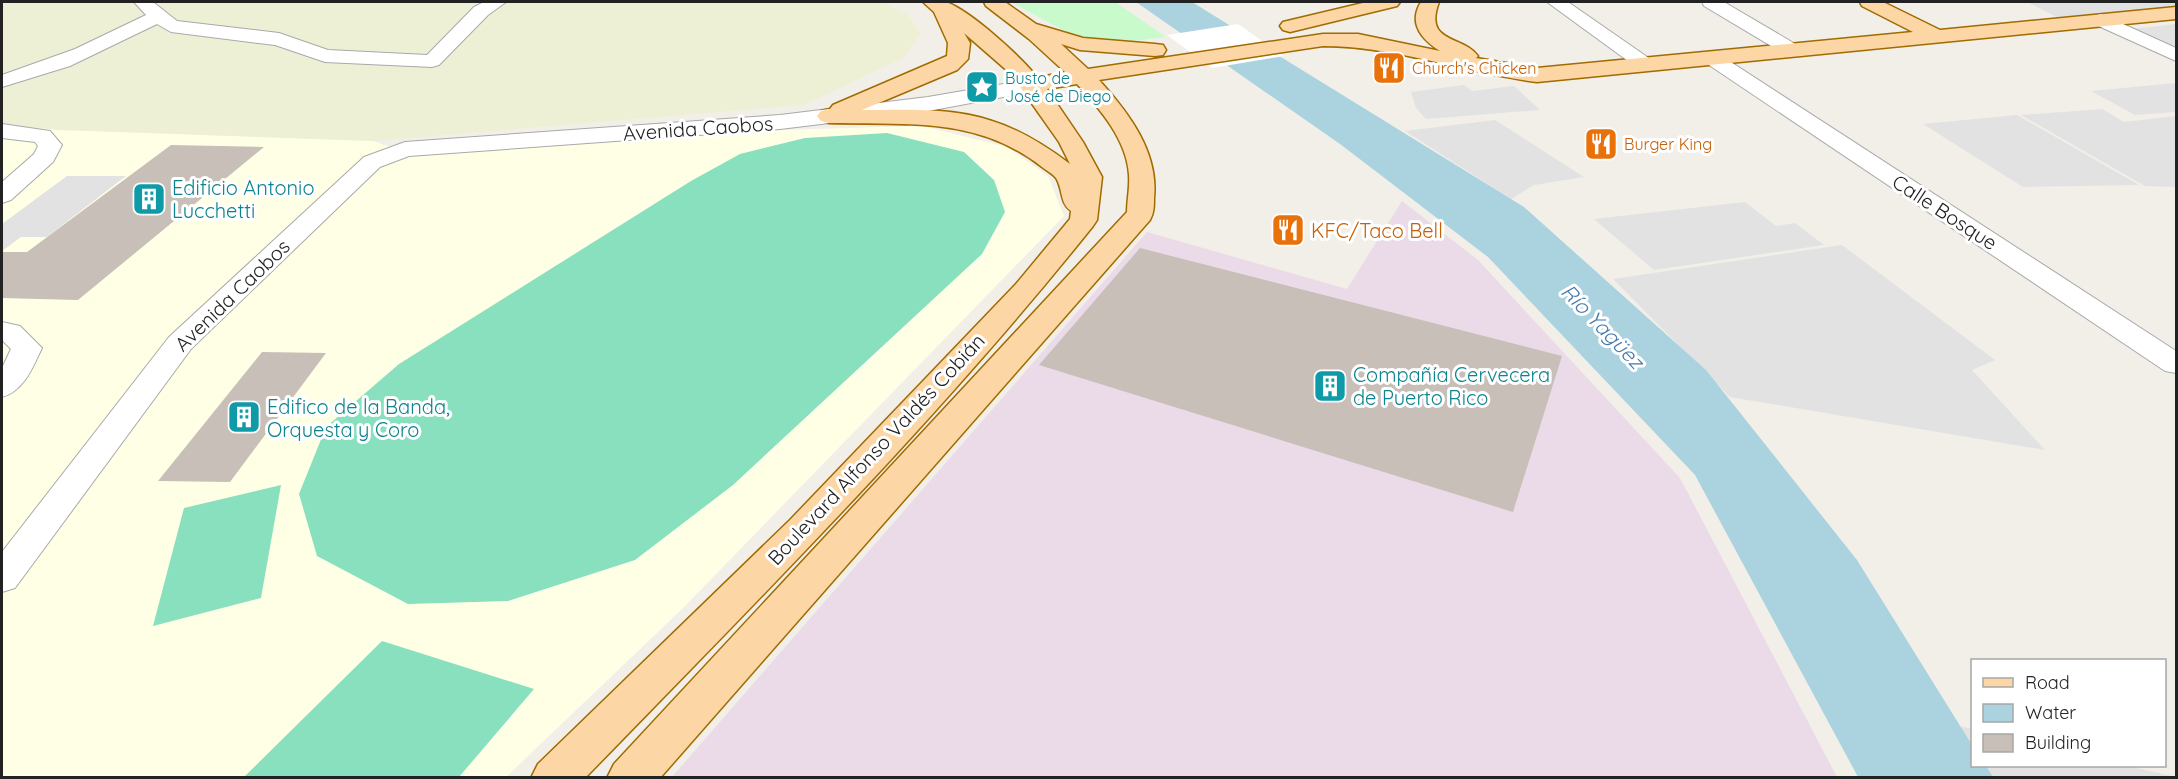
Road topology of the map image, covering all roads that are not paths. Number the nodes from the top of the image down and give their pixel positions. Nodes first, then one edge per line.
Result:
1 (142, 2) edge
2 (497, 2) edge
3 (993, 2) edge
4 (1390, 2) edge
5 (1430, 2) edge
6 (1556, 2) edge
7 (1711, 2) edge
8 (1869, 2) edge
9 (937, 4) edge
10 (2176, 13) edge
11 (158, 16) junction
12 (2101, 20) junction
13 (1023, 22) junction
14 (1938, 37) junction
15 (1796, 52) junction
16 (2176, 55) edge
17 (1160, 56) junction
18 (1713, 59) junction
19 (1647, 65) junction
20 (1076, 70) junction
21 (1505, 72) junction
22 (1026, 77) junction
23 (2, 81) edge
24 (829, 116) junction
25 (2, 131) edge
26 (1131, 136) junction
27 (2, 195) edge
28 (1083, 220) junction
29 (2, 331) edge
30 (2176, 364) edge
31 (2, 387) edge
32 (2, 578) edge
33 (554, 777) edge
34 (630, 777) edge

1 - 11 street
2 - 11 street
3 - 13 main road
4 - 17 main road
5 - 21 main road
6 - 19 street
7 - 15 street
8 - 14 main road
9 - 22 main road
9 - 24 main road
10 - 12 main road
11 - 23 street
12 - 14 main road
12 - 16 street
13 - 17 main road
13 - 20 main road, Boulevard Alfonso Valdés Cobián
14 - 15 main road
15 - 18 main road
17 - 20 main road
17 - 21 main road
17 - 26 main road
18 - 19 main road
18 - 30 street, Calle Bosque
19 - 21 main road
20 - 22 main road
20 - 26 main road, Boulevard Alfonso Valdés Cobián
22 - 24 street, Avenida Caobos
22 - 28 main road
24 - 28 main road
24 - 32 street, Avenida Caobos
25 - 27 street
26 - 34 main road, Boulevard Alfonso Valdés Cobián
28 - 33 main road, Boulevard Alfonso Valdés Cobián
29 - 31 street

